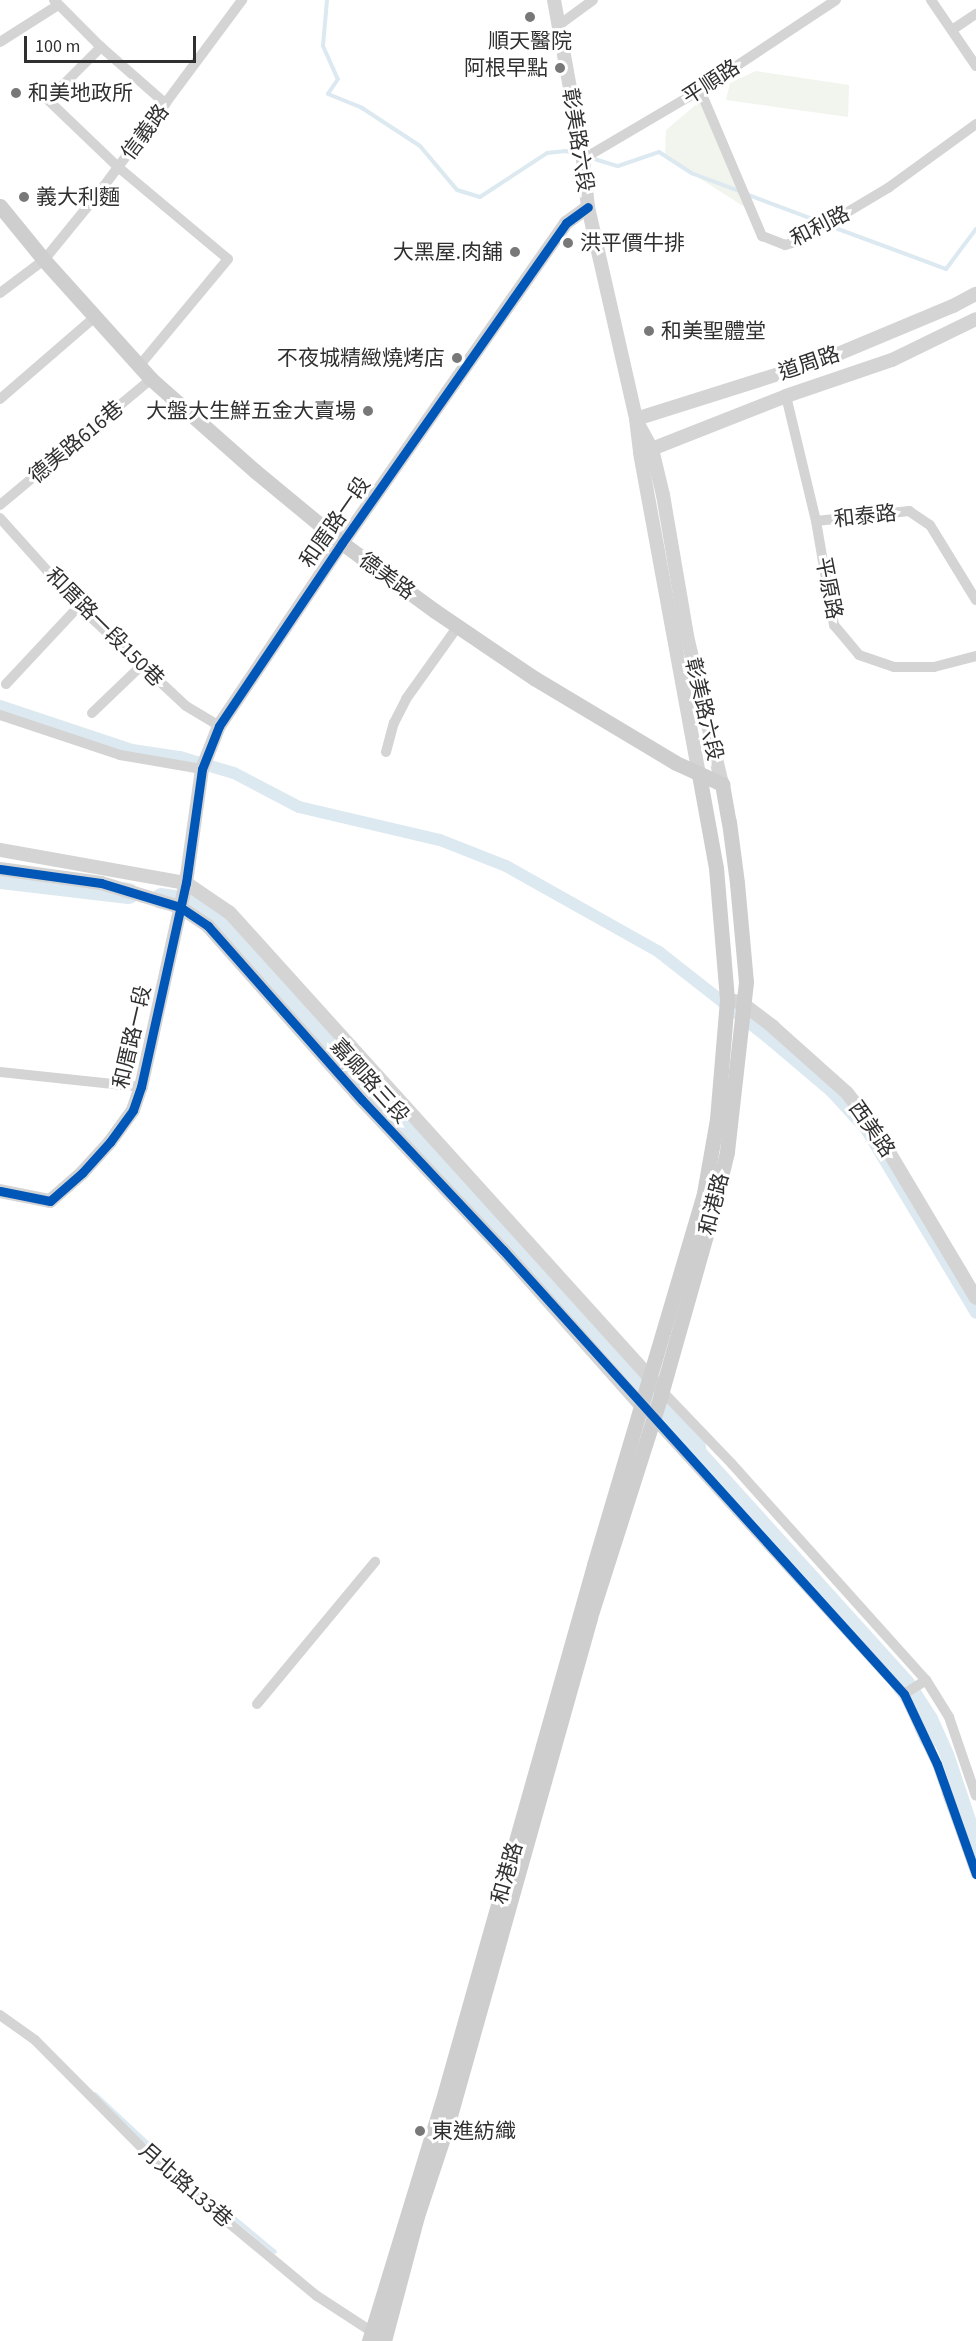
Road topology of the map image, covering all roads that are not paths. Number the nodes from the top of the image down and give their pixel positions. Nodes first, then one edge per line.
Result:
1 (242, 0) edge
2 (554, 0) edge
3 (593, 0) edge
4 (931, 0) edge
5 (832, 1) edge
6 (56, 3) edge
7 (976, 14) edge
8 (559, 25) junction
9 (952, 30) junction
10 (0, 42) edge
11 (101, 47) junction
12 (976, 66) edge
13 (700, 90) junction
14 (166, 104) junction
15 (976, 124) edge
16 (582, 159) junction
17 (118, 167) junction
18 (0, 206) edge
19 (588, 207) junction
20 (44, 260) junction
21 (0, 293) edge
22 (976, 294) edge
23 (95, 317) junction
24 (976, 319) edge
25 (141, 365) junction
26 (151, 379) junction
27 (786, 396) junction
28 (0, 399) edge
29 (636, 419) junction
30 (646, 451) junction
31 (0, 505) edge
32 (0, 518) edge
33 (816, 521) junction
34 (342, 543) junction
35 (976, 600) edge
36 (79, 606) junction
37 (458, 626) junction
38 (976, 656) edge
39 (142, 665) junction
40 (6, 684) dead end
41 (92, 713) dead end
42 (0, 715) edge
43 (219, 726) junction
44 (386, 752) dead end
45 (202, 769) junction
46 (699, 774) junction
47 (722, 784) junction
48 (0, 850) edge
49 (0, 869) edge
50 (737, 883) junction
51 (717, 885) junction
52 (185, 888) junction
53 (180, 907) junction
54 (727, 999) junction
55 (743, 1004) junction
56 (0, 1072) edge
57 (141, 1087) junction
58 (0, 1191) edge
59 (976, 1298) edge
60 (655, 1388) junction
61 (642, 1405) junction
62 (654, 1417) junction
63 (375, 1562) dead end
64 (926, 1680) junction
65 (904, 1694) junction
66 (257, 1704) dead end
67 (976, 1796) edge
68 (976, 1874) edge
69 (0, 2015) edge
70 (378, 2338) edge

1 - 14 street, 信義路
2 - 8 street, 彰美路六段
3 - 8 street
4 - 9 street
5 - 13 street, 平順路
6 - 10 street
6 - 11 street
7 - 9 street
8 - 16 street, 彰美路六段
9 - 12 street
11 - 14 street
11 - 17 street
13 - 15 street, 和利路
13 - 16 street, 平順路
14 - 17 street, 信義路
16 - 19 street, 彰美路六段
17 - 20 street, 信義路
17 - 25 street
18 - 20 main road, 德美路
19 - 29 street, 彰美路六段
19 - 34 street, 和厝路一段
20 - 21 street, 信義路
20 - 23 main road, 德美路
22 - 29 street, 道周路
23 - 25 main road, 德美路
23 - 28 street
24 - 27 street, 道周路
25 - 26 main road, 德美路
26 - 31 street, 德美路616巷
26 - 34 main road, 德美路
27 - 30 street, 道周路
27 - 33 street, 平原路
29 - 30 street, 彰美路六段
30 - 46 street, 彰美路六段
30 - 47 street, 彰美路六段
32 - 36 street, 和厝路一段150巷
33 - 35 street, 和泰路
33 - 38 street, 平原路
34 - 37 main road, 德美路
34 - 43 street, 和厝路一段
36 - 39 street, 和厝路一段150巷
36 - 40 street
37 - 44 street
37 - 46 main road, 德美路
39 - 41 street
39 - 43 street, 和厝路一段150巷
42 - 45 street
43 - 45 street, 和厝路一段
45 - 52 street, 和厝路一段
46 - 47 main road, 德美路
46 - 51 main road, 彰美路六段
47 - 50 main road, 彰美路六段
48 - 52 street, 嘉卿路三段
49 - 53 street, 嘉卿路三段
50 - 51 main road
50 - 55 main road, 彰美路六段
51 - 54 main road, 彰美路六段
52 - 53 street, 和厝路一段
52 - 60 street, 嘉卿路三段
53 - 57 street, 和厝路一段
53 - 61 street, 嘉卿路三段
54 - 55 street, 西美路
54 - 60 main road, 和港路
55 - 59 street, 西美路
55 - 60 main road, 和港路
56 - 57 street
57 - 58 street, 和厝路一段
60 - 61 main road, 和港路
60 - 62 main road, 和港路
60 - 64 street
61 - 62 street, 嘉卿路三段
61 - 70 main road, 和港路
62 - 65 street
62 - 70 main road, 和港路
63 - 66 street
64 - 65 street
64 - 67 street
65 - 68 street
69 - 70 street, 月北路133巷

